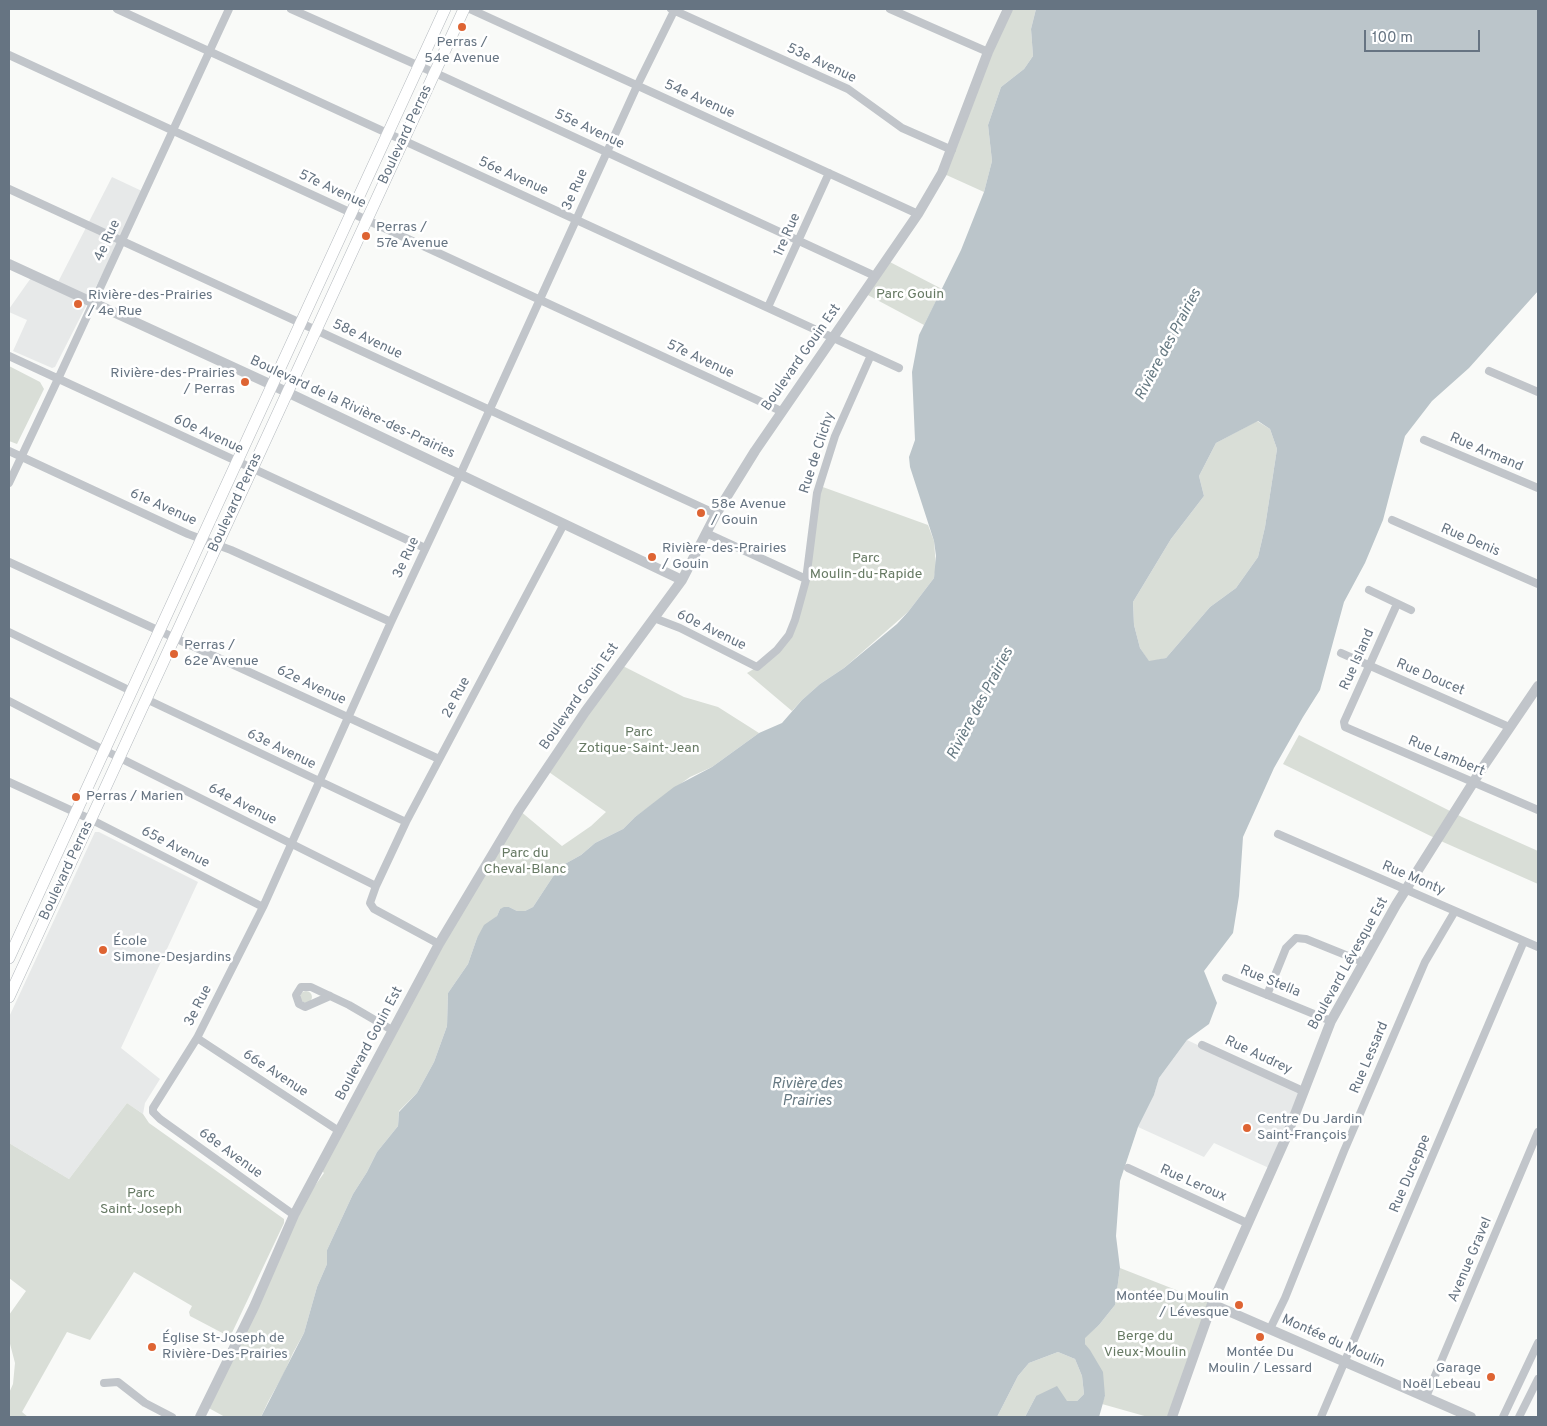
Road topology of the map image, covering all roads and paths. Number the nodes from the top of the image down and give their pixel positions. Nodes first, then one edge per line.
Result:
1 (117, 9) edge
2 (229, 9) edge
3 (291, 9) edge
4 (445, 9) edge
5 (464, 9) edge
6 (470, 9) edge
7 (673, 9) edge
8 (890, 9) edge
9 (1008, 9) edge
10 (209, 51) junction
11 (988, 52) junction
12 (9, 55) edge
13 (418, 67) junction
14 (434, 74) junction
15 (637, 86) junction
16 (173, 130) junction
17 (387, 133) junction
18 (403, 140) junction
19 (952, 150) junction
20 (607, 152) junction
21 (829, 173) junction
22 (9, 188) edge
23 (351, 212) junction
24 (918, 214) junction
25 (577, 219) junction
26 (367, 220) junction
27 (122, 241) junction
28 (799, 241) junction
29 (9, 264) edge
30 (875, 276) junction
31 (540, 299) junction
32 (93, 302) junction
33 (768, 307) junction
34 (301, 323) junction
35 (316, 330) junction
36 (833, 338) junction
37 (871, 355) junction
38 (9, 356) edge
39 (899, 368) dead end
40 (1489, 371) dead end
41 (58, 379) junction
42 (272, 385) junction
43 (287, 392) junction
44 (1538, 392) edge
45 (490, 409) junction
46 (781, 411) junction
47 (1424, 440) dead end
48 (9, 451) edge
49 (20, 457) junction
50 (237, 462) junction
51 (252, 469) junction
52 (460, 474) junction
53 (9, 483) edge
54 (1538, 488) edge
55 (716, 514) junction
56 (1392, 520) dead end
57 (564, 524) junction
58 (706, 533) junction
59 (201, 539) junction
60 (217, 545) junction
61 (425, 548) junction
62 (9, 562) edge
63 (806, 579) junction
64 (682, 580) junction
65 (1538, 584) edge
66 (1369, 590) dead end
67 (1397, 604) junction
68 (1411, 610) dead end
69 (654, 618) junction
70 (391, 622) junction
71 (159, 630) junction
72 (9, 632) edge
73 (174, 638) junction
74 (1341, 652) dead end
75 (1369, 666) junction
76 (757, 668) joint
77 (1538, 686) edge
78 (131, 691) junction
79 (146, 699) junction
80 (9, 701) edge
81 (348, 717) junction
82 (1509, 726) junction
83 (1345, 727) joint
84 (104, 750) junction
85 (119, 757) junction
86 (439, 759) junction
87 (9, 782) edge
88 (319, 782) junction
89 (1473, 782) junction
90 (1538, 810) edge
91 (75, 812) junction
92 (90, 820) junction
93 (406, 822) junction
94 (1278, 834) dead end
95 (291, 843) junction
96 (376, 886) junction
97 (1407, 890) junction
98 (262, 907) junction
99 (1455, 910) junction
100 (1524, 941) junction
101 (439, 944) junction
102 (1538, 947) edge
103 (9, 958) edge
104 (1363, 962) junction
105 (1226, 978) dead end
106 (1267, 995) junction
107 (330, 996) dead end
108 (9, 997) edge
109 (1331, 1021) junction
110 (392, 1030) junction
111 (197, 1038) junction
112 (1202, 1045) dead end
113 (1303, 1091) junction
114 (153, 1112) joint
115 (339, 1131) junction
116 (1538, 1132) edge
117 (1534, 1152) edge
118 (1128, 1168) dead end
119 (294, 1215) junction
120 (1247, 1223) junction
121 (1212, 1304) junction
122 (1270, 1329) junction
123 (1538, 1343) edge
124 (1345, 1362) junction
125 (1538, 1378) edge
126 (104, 1383) dead end
127 (1426, 1398) junction
128 (172, 1417) edge
129 (200, 1417) edge
130 (1172, 1417) edge
131 (1321, 1417) edge
132 (1471, 1417) edge
133 (1502, 1417) edge
134 (1519, 1417) edge

1 - 10 street, 56e Avenue
2 - 10 street, 4e Rue
3 - 13 street, 55e Avenue
4 - 13 main road, Boulevard Perras
5 - 14 main road, Boulevard Perras
6 - 15 street, 54e Avenue
7 - 15 street, 3e Rue
7 - 19 street, 53e Avenue
8 - 11 street
9 - 11 street, Boulevard Gouin Est
10 - 16 street, 4e Rue
10 - 17 street, 56e Avenue
11 - 19 street, Boulevard Gouin Est
12 - 16 street, 57e Avenue
13 - 14 street, 55e Avenue
13 - 17 main road, Boulevard Perras
14 - 18 main road, Boulevard Perras
14 - 20 street, 55e Avenue
15 - 20 street, 3e Rue
15 - 21 street, 54e Avenue
16 - 23 street, 57e Avenue
16 - 27 street, 4e Rue
17 - 18 street, 56e Avenue
17 - 23 main road, Boulevard Perras
18 - 25 street, 56e Avenue
18 - 26 main road, Boulevard Perras
19 - 24 street, Boulevard Gouin Est
20 - 25 street, 3e Rue
20 - 28 street, 55e Avenue
21 - 24 street, 54e Avenue
21 - 28 street, 1re Rue
22 - 27 street, 58e Avenue
23 - 26 street, 57e Avenue
23 - 34 main road, Boulevard Perras
24 - 30 street, Boulevard Gouin Est
25 - 31 street, 3e Rue
25 - 33 street, 56e Avenue
26 - 31 street, 57e Avenue
26 - 35 main road, Boulevard Perras
27 - 32 street, 4e Rue
27 - 34 street, 58e Avenue
28 - 30 street, 55e Avenue
28 - 33 street, 1re Rue
29 - 32 street, Boulevard de la Rivière-des-Prairies
30 - 36 street, Boulevard Gouin Est
31 - 45 street, 3e Rue
31 - 46 street, 57e Avenue
32 - 41 street, 4e Rue
32 - 42 street, Boulevard de la Rivière-des-Prairies
33 - 36 street, 56e Avenue
34 - 35 street, 58e Avenue
34 - 42 main road, Boulevard Perras
35 - 43 main road, Boulevard Perras
35 - 45 street, 58e Avenue
36 - 37 street, 56e Avenue
36 - 46 street, Boulevard Gouin Est
37 - 39 street, 56e Avenue
37 - 63 street, Rue de Clichy
38 - 41 street, 60e Avenue
40 - 44 street
41 - 49 street, 4e Rue
41 - 50 street, 60e Avenue
42 - 43 street, Boulevard de la Rivière-des-Prairies
42 - 50 main road, Boulevard Perras
43 - 51 main road, Boulevard Perras
43 - 52 street, Boulevard de la Rivière-des-Prairies
45 - 52 street, 3e Rue
45 - 55 street, 58e Avenue
46 - 55 street, Boulevard Gouin Est
47 - 54 street, Rue Armand
48 - 49 street, 61e Avenue
49 - 53 street, 4e Rue
49 - 59 street, 61e Avenue
50 - 51 street, 60e Avenue
50 - 59 main road, Boulevard Perras
51 - 60 main road, Boulevard Perras
51 - 61 street, 60e Avenue
52 - 57 street, Boulevard de la Rivière-des-Prairies
52 - 61 street, 3e Rue
55 - 58 street, Boulevard Gouin Est
56 - 65 street, Rue Denis
57 - 64 street, Boulevard de la Rivière-des-Prairies
57 - 86 street, 2e Rue
58 - 63 street
58 - 64 street, Boulevard Gouin Est
59 - 60 street, 61e Avenue
59 - 71 main road, Boulevard Perras
60 - 70 street, 61e Avenue
60 - 73 main road, Boulevard Perras
61 - 70 street, 3e Rue
62 - 71 street, 62e Avenue
63 - 76 street, Rue de Clichy
64 - 69 street, Boulevard Gouin Est
66 - 67 street
67 - 68 street
67 - 75 street, Rue Island
69 - 76 street, 60e Avenue
69 - 101 street, Boulevard Gouin Est
70 - 81 street, 3e Rue
71 - 73 street, 62e Avenue
71 - 78 main road, Boulevard Perras
72 - 78 street
73 - 79 main road, Boulevard Perras
73 - 81 street, 62e Avenue
74 - 75 street, Rue Doucet
75 - 82 street, Rue Doucet
75 - 83 street, Rue Island
77 - 82 street, Boulevard Lévesque Est
78 - 84 main road, Boulevard Perras
79 - 85 main road, Boulevard Perras
79 - 88 street, 63e Avenue
80 - 84 street, 64e Avenue
81 - 86 street, 62e Avenue
81 - 88 street, 3e Rue
82 - 89 street, Boulevard Lévesque Est
83 - 89 street, Rue Lambert
84 - 85 street, 64e Avenue
84 - 91 main road, Boulevard Perras
85 - 92 main road, Boulevard Perras
85 - 95 street, 64e Avenue
86 - 93 street, 2e Rue
87 - 91 street, 65e Avenue
88 - 93 street, 63e Avenue
88 - 95 street, 3e Rue
89 - 90 street, Rue Lambert
89 - 97 street, Boulevard Lévesque Est
91 - 92 street, 65e Avenue
91 - 103 main road, Boulevard Perras
92 - 98 street, 65e Avenue
92 - 108 main road, Boulevard Perras
93 - 96 street, 2e Rue
94 - 97 street, Rue Monty
95 - 96 street, 64e Avenue
95 - 98 street, 3e Rue
96 - 101 street
97 - 99 street, Rue Monty
97 - 104 street, Boulevard Lévesque Est
98 - 111 street, 3e Rue
99 - 100 street, Rue Monty
99 - 122 street, Rue Lessard
100 - 102 street, Rue Monty
100 - 124 street, Rue Duceppe
101 - 110 street, Boulevard Gouin Est
104 - 106 street
104 - 109 street, Boulevard Lévesque Est
105 - 106 street, Rue Stella
106 - 109 street, Rue Stella
107 - 110 street
109 - 113 street, Boulevard Lévesque Est
110 - 115 street, Boulevard Gouin Est
111 - 114 street, 3e Rue
111 - 115 street, 66e Avenue
112 - 113 street, Rue Audrey
113 - 120 street, Boulevard Lévesque Est
114 - 119 street, 68e Avenue
115 - 119 street, Boulevard Gouin Est
116 - 117 street, Avenue Gravel
117 - 127 street, Avenue Gravel
118 - 120 street, Rue Leroux
119 - 129 street, Boulevard Gouin Est
120 - 121 street, Boulevard Lévesque Est
121 - 122 street, Montée du Moulin
121 - 130 street, Boulevard Lévesque Est
122 - 124 street, Montée du Moulin
123 - 133 street
124 - 127 street, Montée du Moulin
124 - 131 street, Rue Duceppe
125 - 134 street
126 - 128 street
127 - 132 street, Montée du Moulin

